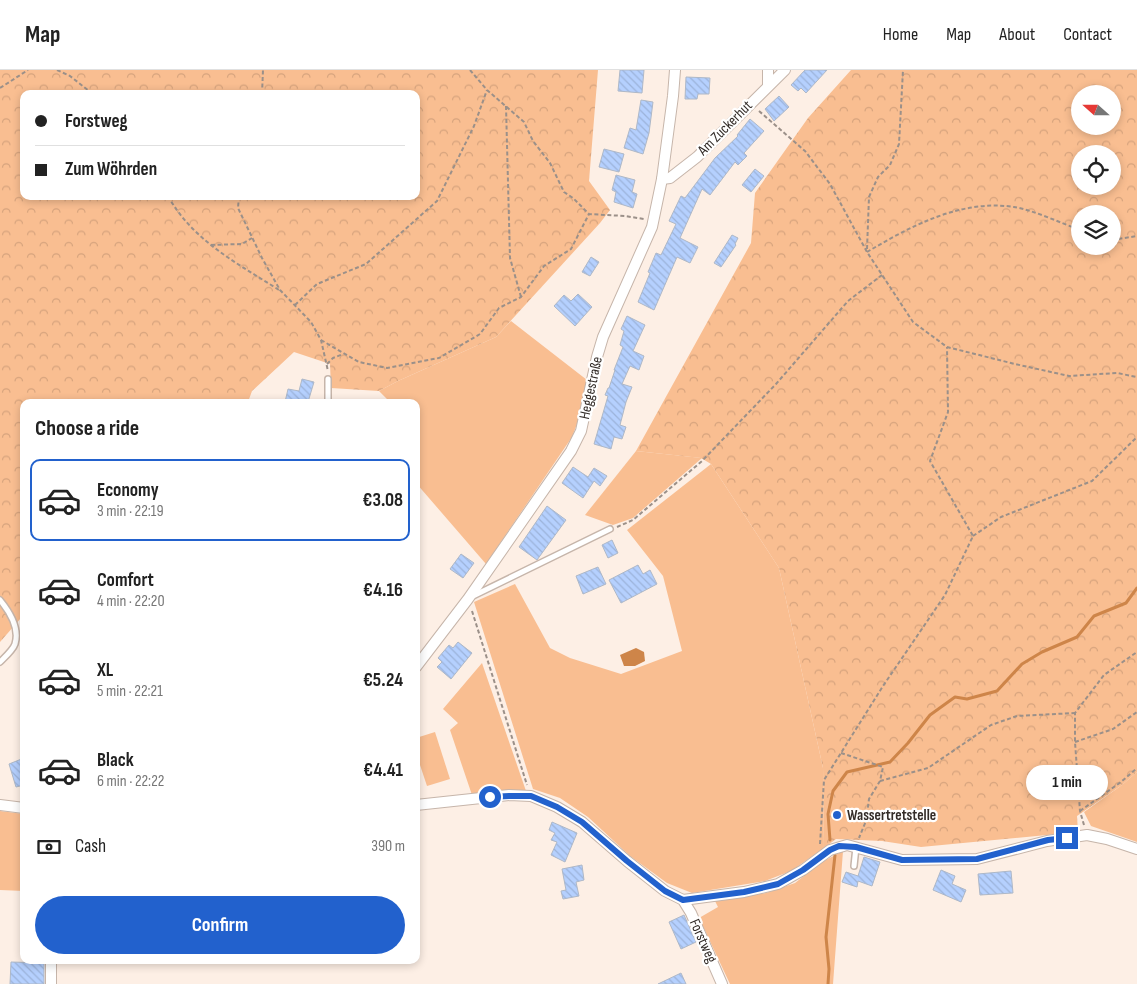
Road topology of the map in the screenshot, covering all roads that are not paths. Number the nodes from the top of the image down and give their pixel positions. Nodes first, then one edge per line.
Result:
1 (675, 70) edge
2 (768, 70) edge
3 (784, 70) edge
4 (768, 85) junction
5 (662, 179) junction
6 (328, 379) road end
7 (328, 399) edge
8 (610, 530) road end
9 (468, 599) junction
10 (0, 600) edge
11 (0, 662) edge
12 (420, 662) edge
13 (420, 805) edge
14 (0, 806) edge
15 (20, 808) edge
16 (856, 847) junction
17 (1137, 850) edge
18 (854, 866) dead end
19 (683, 900) junction
20 (51, 964) edge
21 (51, 984) edge
22 (722, 984) edge

1 - 5 street, Heggestraße
2 - 4 street
3 - 4 street, Am Zuckerhut
4 - 5 street, Am Zuckerhut
5 - 9 street, Heggestraße
6 - 7 lane
8 - 9 lane
9 - 12 street, Heggestraße
10 - 11 lane
13 - 19 street, Forstweg
14 - 15 street
16 - 17 street
16 - 18 lane
16 - 19 street
19 - 22 street, Forstweg
20 - 21 street

